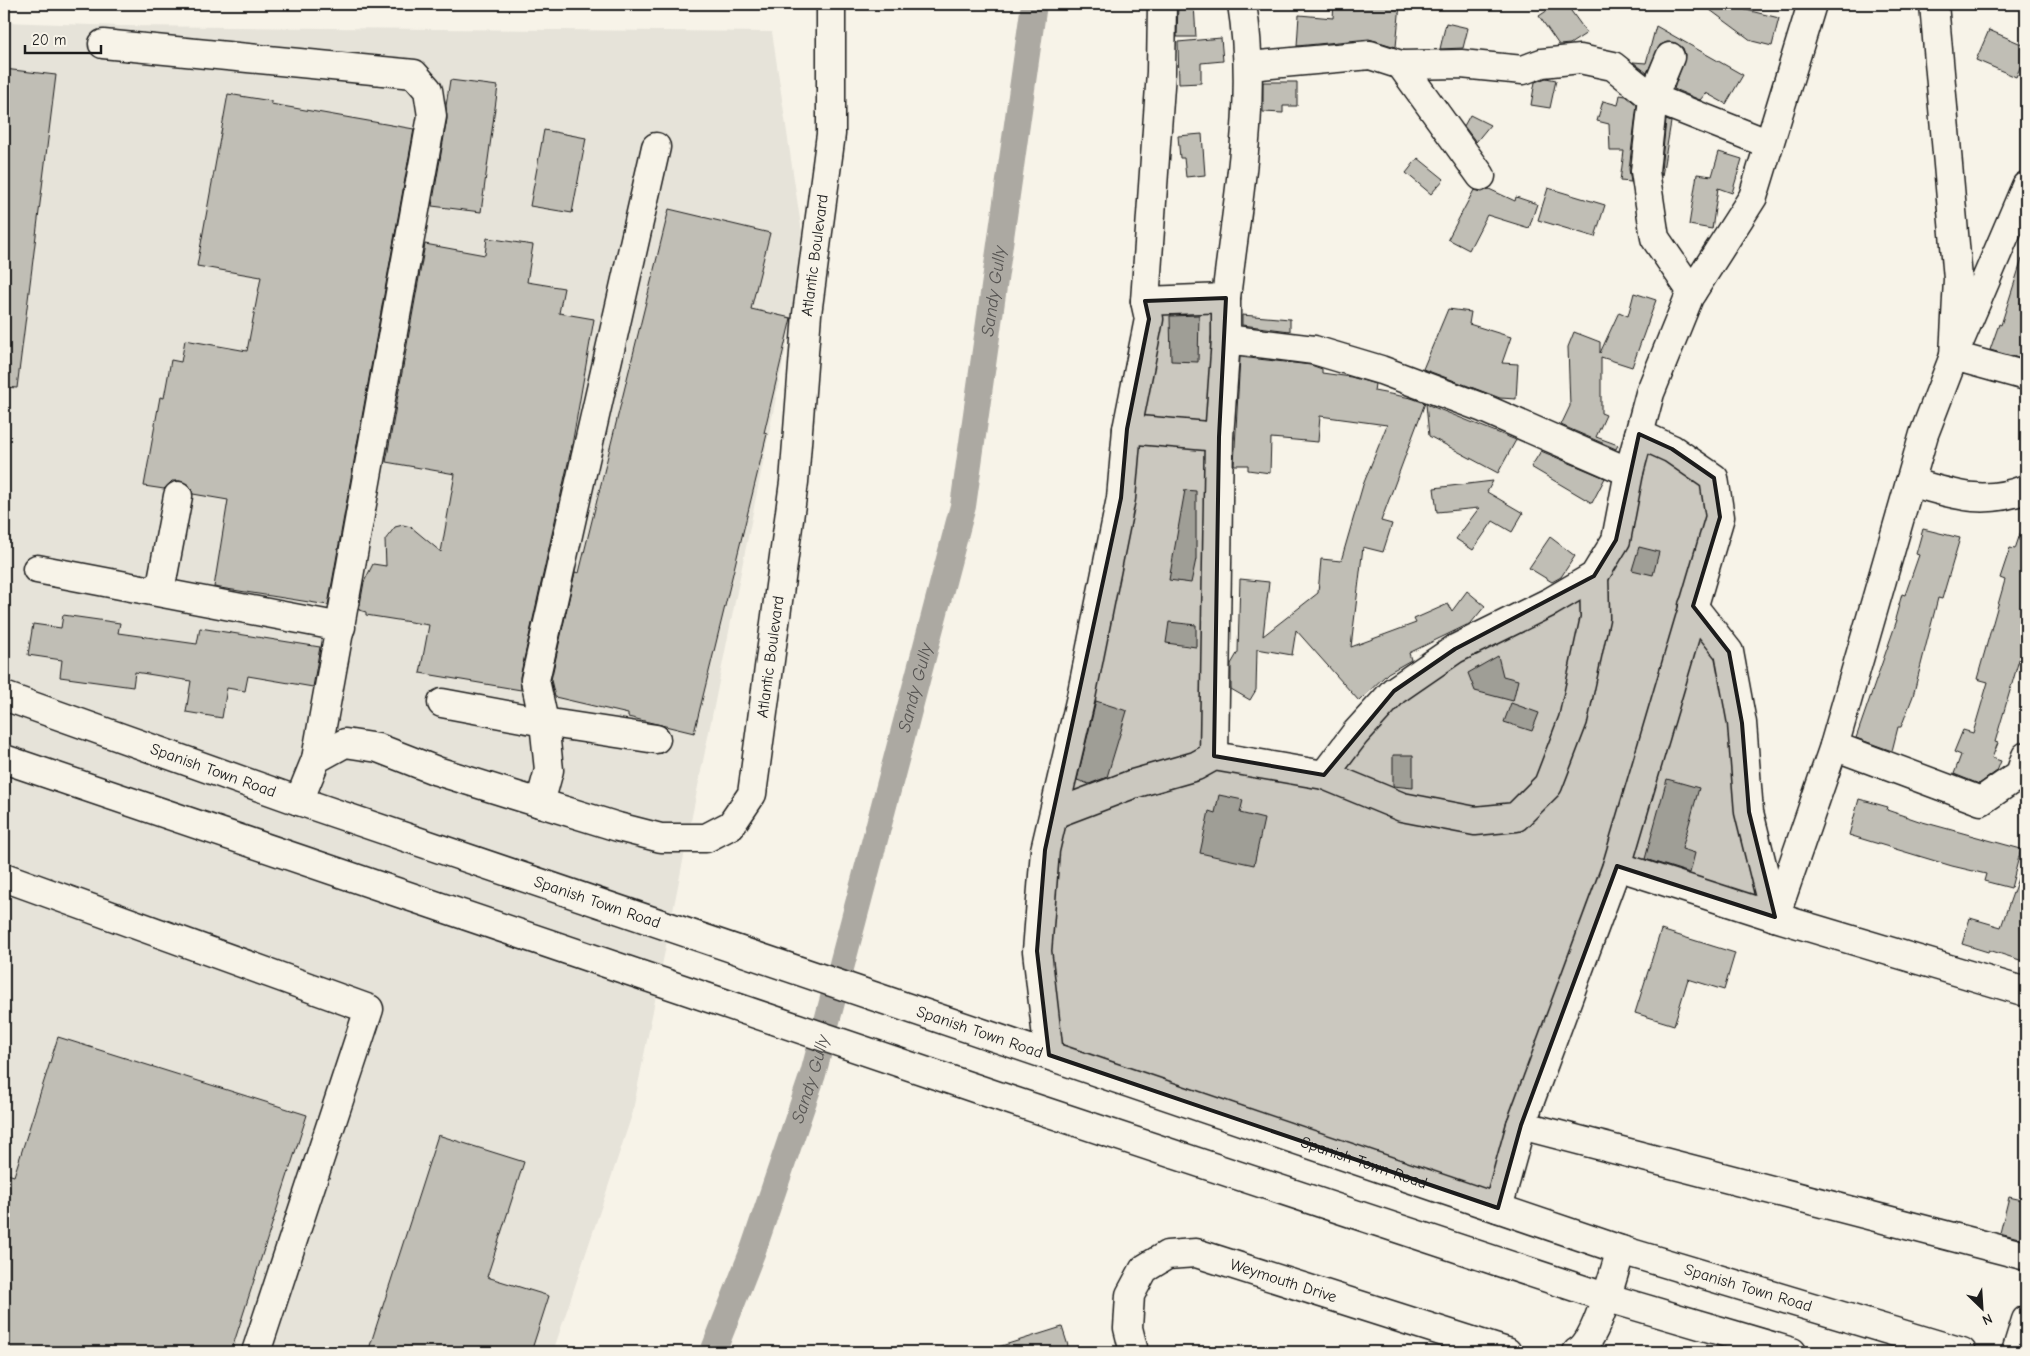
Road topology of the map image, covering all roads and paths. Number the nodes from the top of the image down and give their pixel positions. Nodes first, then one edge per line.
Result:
1 (831, 4) edge
2 (1162, 4) edge
3 (1242, 4) edge
4 (1812, 4) edge
5 (1934, 4) edge
6 (103, 44) dead end
7 (1670, 57) dead end
8 (1401, 65) junction
9 (1249, 66) junction
10 (1653, 98) junction
11 (1769, 144) junction
12 (656, 147) dead end
13 (1481, 176) dead end
14 (2026, 186) edge
15 (1692, 292) junction
16 (1226, 298) junction
17 (1145, 301) junction
18 (1226, 339) junction
19 (1954, 356) junction
20 (2026, 376) edge
21 (1127, 429) junction
22 (1639, 434) junction
23 (1219, 437) junction
24 (1629, 472) junction
25 (1910, 482) junction
26 (2026, 489) edge
27 (178, 496) dead end
28 (36, 569) dead end
29 (1594, 576) junction
30 (160, 591) junction
31 (1693, 606) junction
32 (341, 627) junction
33 (4, 696) edge
34 (442, 703) dead end
35 (544, 722) junction
36 (656, 739) dead end
37 (1834, 746) junction
38 (1214, 756) junction
39 (2026, 756) edge
40 (4, 759) edge
41 (316, 760) junction
42 (1324, 775) junction
43 (299, 801) junction
44 (540, 803) junction
45 (1054, 814) junction
46 (1617, 866) junction
47 (4, 877) edge
48 (1775, 917) junction
49 (2026, 992) edge
50 (1049, 1056) junction
51 (1521, 1124) junction
52 (1498, 1208) junction
53 (1621, 1250) junction
54 (2026, 1256) edge
55 (1605, 1296) junction
56 (2026, 1320) edge
57 (256, 1352) edge
58 (1134, 1352) edge
59 (1507, 1352) edge
60 (1577, 1352) edge
61 (1792, 1352) edge
62 (1962, 1352) edge
63 (2016, 1352) edge

1 - 44 main road, Atlantic Boulevard
2 - 17 main road
3 - 9 main road
4 - 11 main road
5 - 19 main road
6 - 32 main road
7 - 10 main road
8 - 9 main road
8 - 10 main road
8 - 13 main road
9 - 16 main road
10 - 11 main road
10 - 15 main road
11 - 15 main road
12 - 35 main road
14 - 19 main road
15 - 22 main road
16 - 17 main road
16 - 18 main road
17 - 21 main road
18 - 23 main road
18 - 24 main road
19 - 20 main road
19 - 25 main road
21 - 23 main road
21 - 45 main road
22 - 24 main road
22 - 31 main road
23 - 38 main road
24 - 29 main road
25 - 26 main road
25 - 37 main road
27 - 30 main road
28 - 30 main road
29 - 42 main road
29 - 42 main road
30 - 32 main road
31 - 46 main road
31 - 48 main road
32 - 41 main road
33 - 43 main road, Spanish Town Road
34 - 35 main road
35 - 36 main road
35 - 44 main road
37 - 39 main road
37 - 48 main road
38 - 42 main road
38 - 45 main road
40 - 55 main road
41 - 43 main road
41 - 44 main road, Atlantic Boulevard
43 - 50 main road, Spanish Town Road
45 - 50 main road
46 - 48 main road
46 - 51 main road
47 - 57 main road
48 - 49 main road
50 - 52 main road, Spanish Town Road
51 - 52 main road
51 - 54 main road
52 - 53 main road, Spanish Town Road
53 - 55 main road
53 - 62 main road, Spanish Town Road
55 - 60 main road
55 - 61 main road
56 - 63 main road
58 - 59 main road, Weymouth Drive

